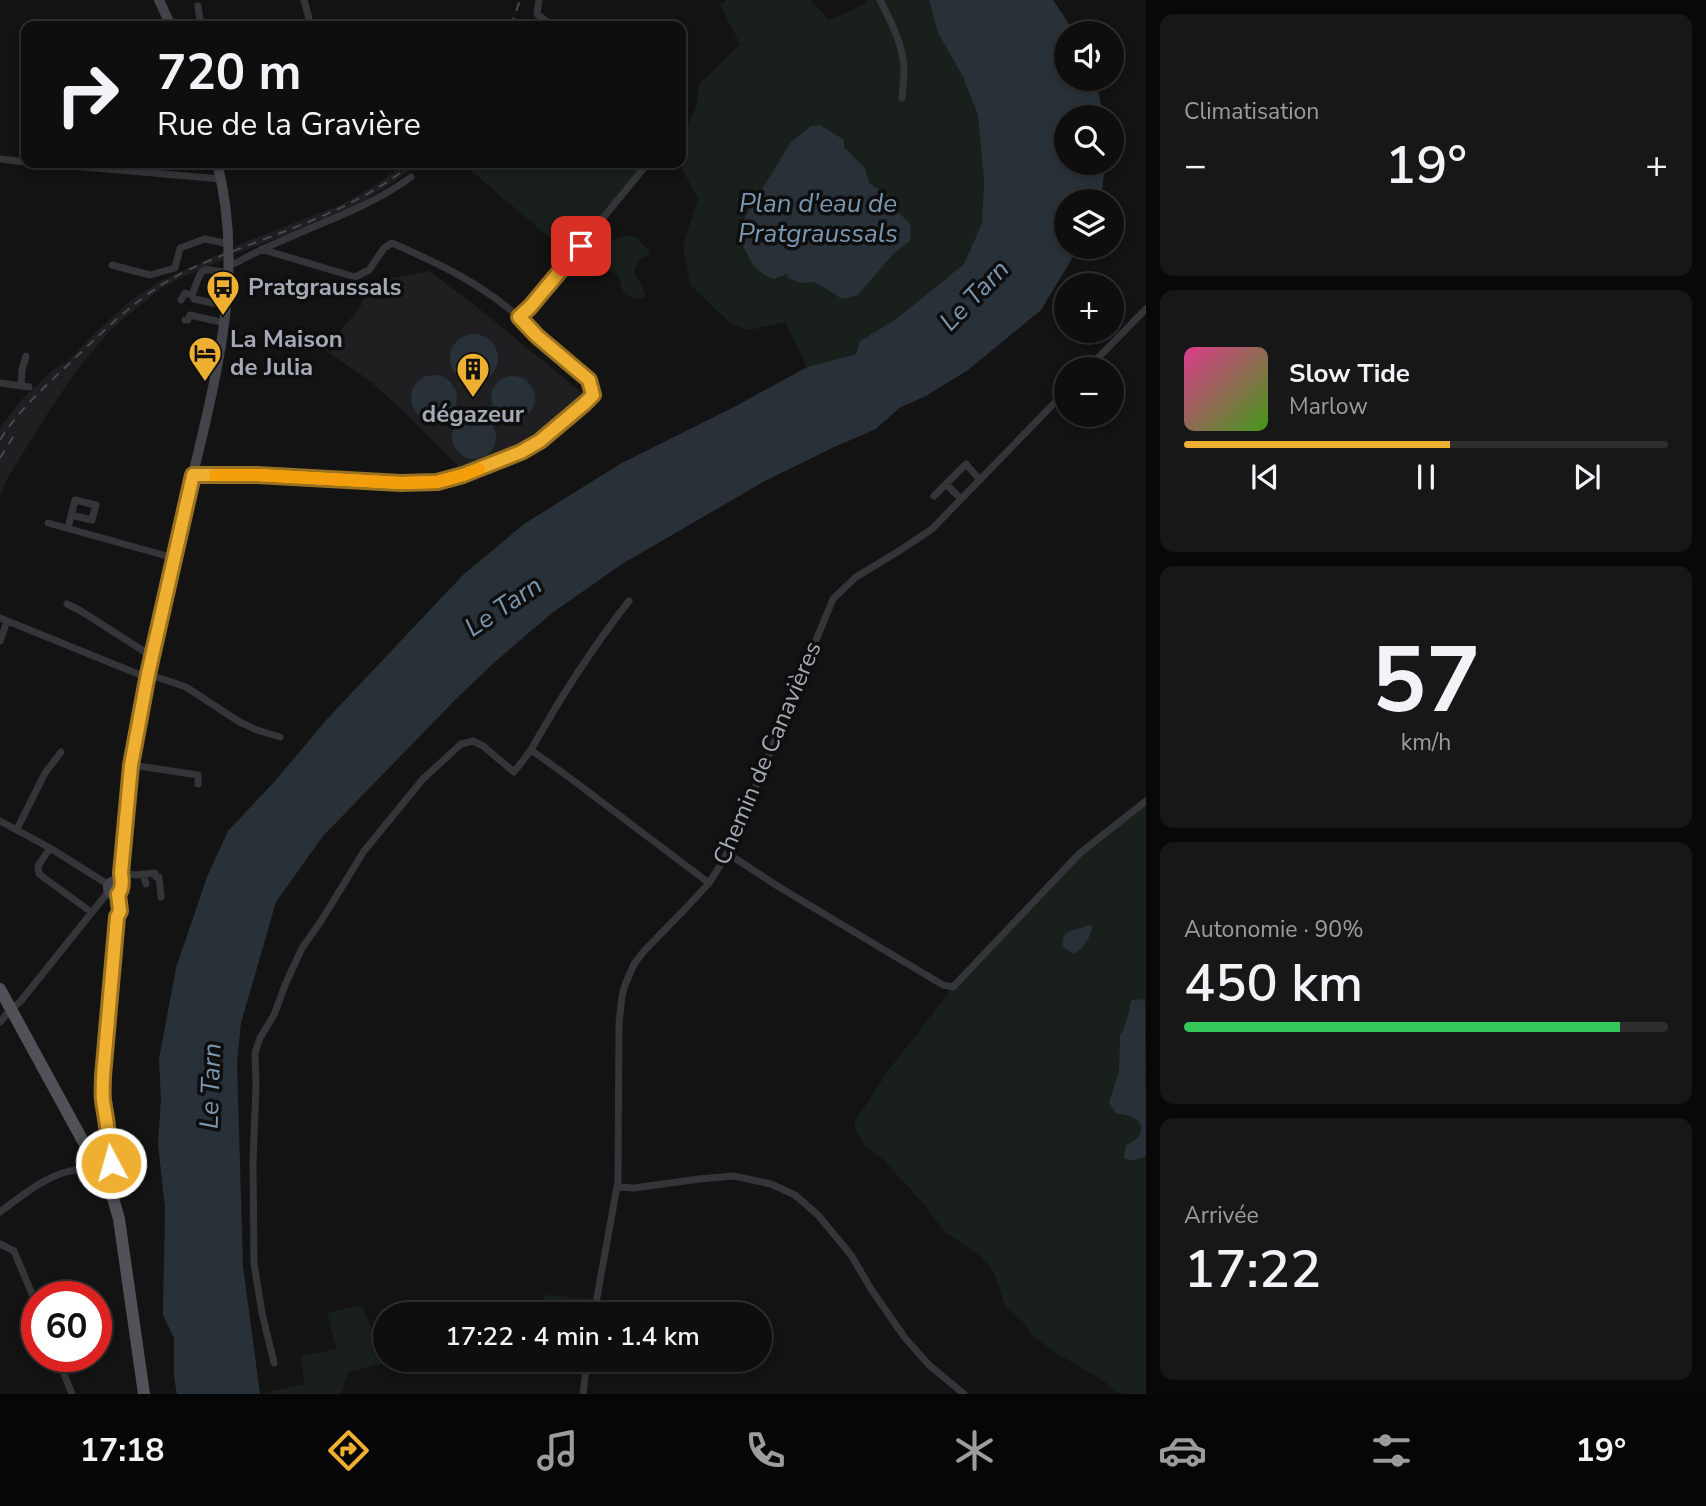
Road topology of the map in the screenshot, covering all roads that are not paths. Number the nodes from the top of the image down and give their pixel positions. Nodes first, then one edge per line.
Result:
1 (159, 0) edge
2 (304, 0) edge
3 (539, 0) edge
4 (880, 0) edge
5 (198, 6) dead end
6 (169, 21) edge
7 (200, 21) edge
8 (310, 21) edge
9 (546, 21) edge
10 (902, 98) dead end
11 (0, 159) edge
12 (21, 161) edge
13 (94, 168) edge
14 (218, 168) edge
15 (644, 168) edge
16 (411, 177) dead end
17 (222, 180) junction
18 (261, 248) junction
19 (230, 259) junction
20 (112, 265) dead end
21 (192, 295) junction
22 (181, 300) dead end
23 (227, 306) junction
24 (1145, 313) edge
25 (519, 317) junction
26 (185, 320) dead end
27 (225, 323) junction
28 (26, 356) dead end
29 (1099, 357) edge
30 (0, 383) edge
31 (1054, 403) edge
32 (193, 475) junction
33 (980, 480) junction
34 (946, 484) junction
35 (934, 496) dead end
36 (961, 499) junction
37 (71, 514) dead end
38 (48, 523) dead end
39 (68, 528) junction
40 (174, 558) junction
41 (629, 601) dead end
42 (67, 604) dead end
43 (4, 620) edge
44 (0, 641) edge
45 (153, 657) junction
46 (148, 676) junction
47 (279, 737) dead end
48 (531, 750) junction
49 (61, 752) dead end
50 (131, 765) junction
51 (198, 784) dead end
52 (1146, 801) edge
53 (0, 821) edge
54 (17, 829) junction
55 (50, 848) junction
56 (727, 853) junction
57 (143, 874) junction
58 (709, 883) junction
59 (146, 884) dead end
60 (116, 886) junction
61 (161, 897) dead end
62 (91, 912) junction
63 (0, 989) edge
64 (11, 1009) junction
65 (0, 1022) edge
66 (97, 1153) junction
67 (84, 1169) junction
68 (104, 1178) junction
69 (617, 1187) junction
70 (0, 1212) edge
71 (0, 1244) edge
72 (27, 1281) edge
73 (595, 1302) edge
74 (274, 1363) dead end
75 (63, 1372) edge
76 (586, 1372) edge
77 (72, 1394) edge
78 (144, 1394) edge
79 (583, 1394) edge
80 (964, 1394) edge

1 - 6 street
2 - 8 street
3 - 9 street
4 - 10 street
5 - 7 street
11 - 12 street
13 - 17 street
14 - 17 street
15 - 25 street
16 - 18 street
17 - 19 street
18 - 19 street
18 - 25 street
19 - 20 street
19 - 21 street
19 - 23 street
21 - 22 street
21 - 23 street
23 - 27 street
24 - 29 street
25 - 32 street
26 - 27 street
27 - 32 street
28 - 30 street
31 - 33 street, Chemin de Canavières
32 - 40 street
33 - 34 street
33 - 36 street, Chemin de Canavières
34 - 35 street
34 - 36 street
36 - 56 street, Chemin de Canavières
37 - 39 street
38 - 39 street
39 - 40 street
40 - 45 street
41 - 48 street
42 - 45 street
43 - 44 street
43 - 46 street
45 - 46 street
46 - 47 street
46 - 50 street
48 - 58 street
48 - 74 street
49 - 54 street
50 - 51 street
50 - 60 street
52 - 56 street
53 - 54 street
54 - 55 street
55 - 60 street
55 - 62 street
56 - 58 street, Chemin de Canavières
57 - 59 street
57 - 60 street
57 - 61 street
58 - 69 street, Chemin de Canavières
60 - 62 street
60 - 66 street
62 - 64 street
63 - 64 main road
64 - 65 street
64 - 66 main road
66 - 67 main road
66 - 68 main road
67 - 68 main road
67 - 70 street
68 - 78 main road
69 - 73 street, Chemin de Canavières
69 - 80 street
71 - 72 street
75 - 77 street
76 - 79 street

